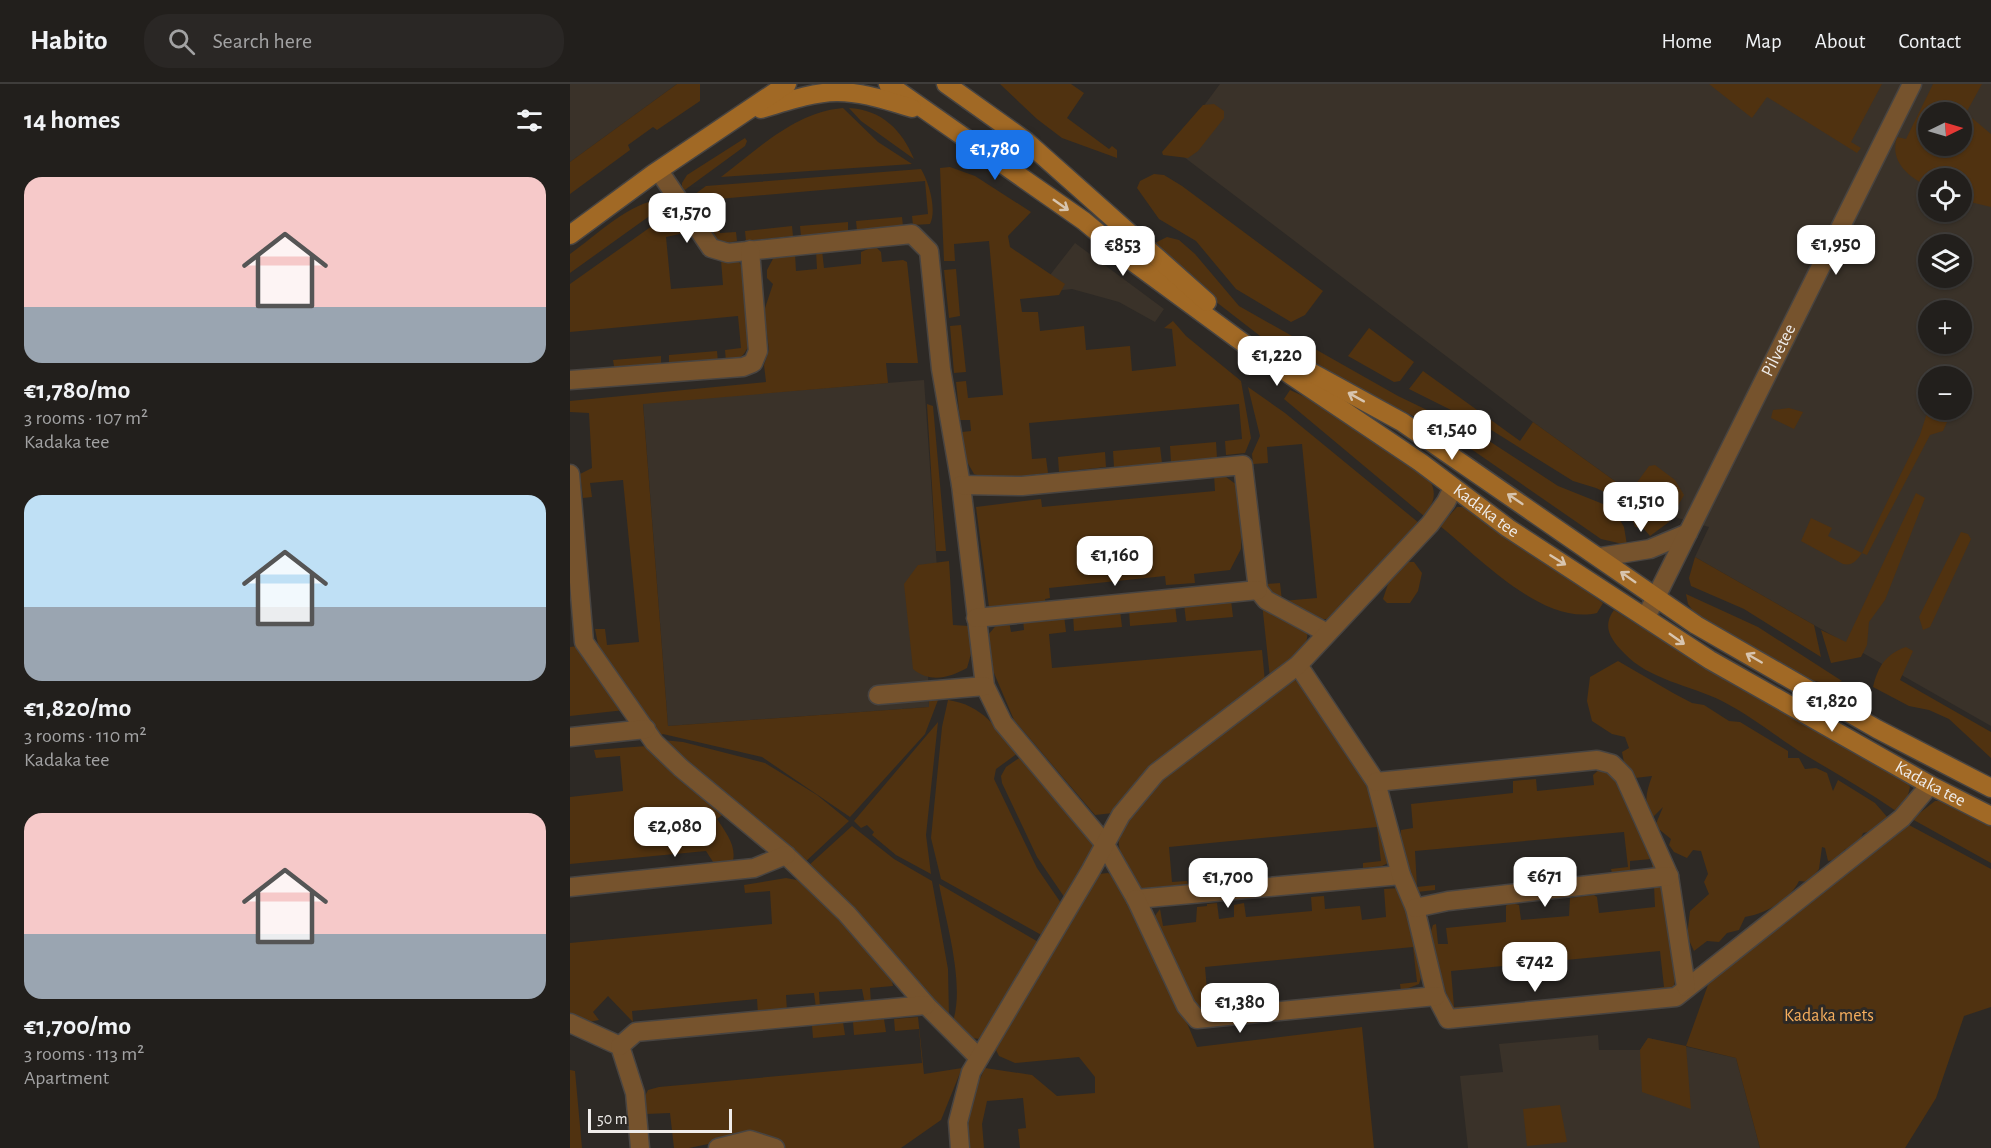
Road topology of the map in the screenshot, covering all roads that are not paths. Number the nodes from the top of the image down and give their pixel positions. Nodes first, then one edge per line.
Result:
1 (763, 84) edge
2 (776, 84) edge
3 (787, 84) edge
4 (888, 84) edge
5 (1911, 84) edge
6 (949, 86) edge
7 (926, 112) junction
8 (745, 114) junction
9 (659, 171) junction
10 (570, 235) edge
11 (750, 250) junction
12 (570, 380) edge
13 (1476, 472) junction
14 (570, 474) edge
15 (961, 485) junction
16 (1453, 488) junction
17 (570, 501) edge
18 (1688, 533) junction
19 (1600, 557) junction
20 (1258, 590) junction
21 (1656, 597) junction
22 (1646, 617) junction
23 (976, 618) junction
24 (1327, 633) junction
25 (1298, 665) junction
26 (985, 686) junction
27 (878, 695) dead end
28 (1841, 708) junction
29 (1810, 718) junction
30 (646, 729) junction
31 (570, 737) edge
32 (1959, 772) junction
33 (1376, 782) junction
34 (1930, 785) junction
35 (1991, 788) edge
36 (1991, 816) edge
37 (1104, 843) junction
38 (786, 855) junction
39 (1401, 875) junction
40 (1669, 876) junction
41 (570, 887) edge
42 (1136, 899) junction
43 (1415, 908) junction
44 (1686, 987) junction
45 (1436, 996) junction
46 (926, 1005) junction
47 (570, 1023) edge
48 (620, 1046) junction
49 (979, 1058) junction
50 (640, 1148) edge
51 (718, 1148) edge
52 (775, 1148) edge
53 (960, 1148) edge

1 - 8 main road
2 - 8 main road
3 - 8 main road
4 - 7 main road, Kadaka tee
5 - 18 street, Pilvetee
13 -> 6 main road, Kadaka tee
7 - 8 main road
7 -> 16 main road, Kadaka tee
8 - 9 main road
9 - 10 main road
9 - 11 street
11 - 12 street
11 - 15 street
13 - 16 main road
19 -> 13 main road, Kadaka tee
14 - 17 street
15 - 20 street
15 - 23 street
16 -> 22 main road, Kadaka tee
16 - 24 street
17 - 30 street
18 - 19 street
18 - 21 street, Pilvetee
21 -> 19 main road, Kadaka tee
20 - 23 street
20 - 24 street
21 - 22 street, Pilvetee
28 -> 21 main road, Kadaka tee
22 -> 29 main road, Kadaka tee
23 - 26 street
24 - 25 street
25 - 33 street
25 - 37 street
26 - 27 street
26 - 37 street
28 - 29 main road
28 - 32 main road, Kadaka tee
29 - 34 main road, Kadaka tee
30 - 31 street
30 - 38 street
32 - 34 main road
32 - 35 main road, Kadaka tee
33 - 39 street
33 - 40 street
34 - 36 main road, Kadaka tee
34 - 44 street
37 - 42 street
37 - 49 street
38 - 41 street
38 - 46 street
39 - 42 street
39 - 43 street
40 - 43 street
40 - 44 street
42 - 45 street
43 - 45 street
44 - 45 street
46 - 48 street
46 - 49 street
47 - 48 street
48 - 50 street
49 - 53 street
51 - 52 street

